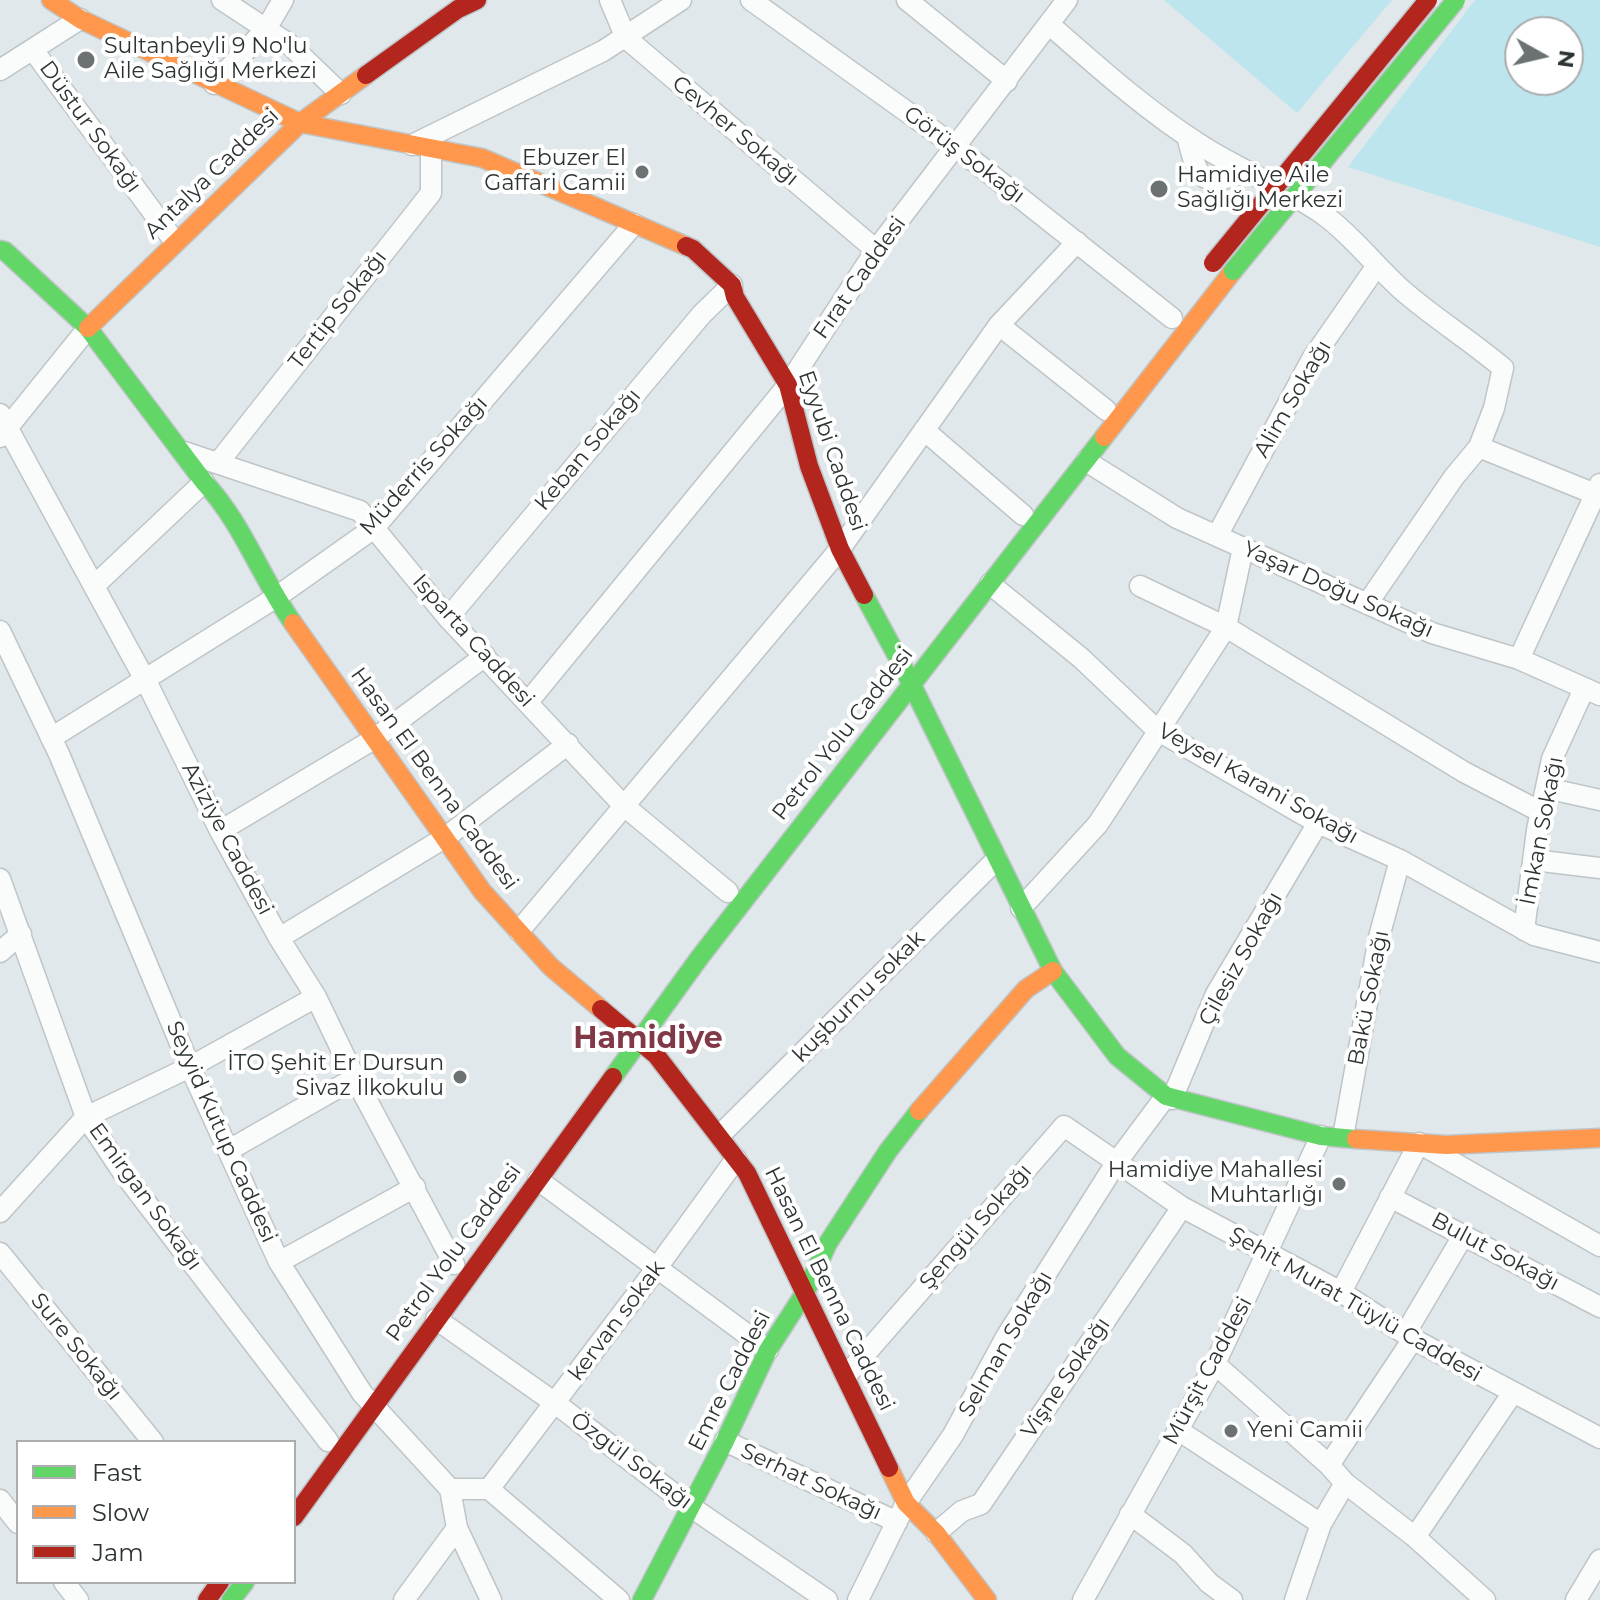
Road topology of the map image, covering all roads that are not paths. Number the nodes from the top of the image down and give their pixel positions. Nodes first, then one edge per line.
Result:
1 (51, 0) edge
2 (222, 0) edge
3 (283, 0) edge
4 (477, 0) edge
5 (610, 0) edge
6 (681, 0) edge
7 (751, 0) edge
8 (907, 0) edge
9 (1067, 0) edge
10 (1428, 0) edge
11 (1456, 0) edge
12 (80, 19) junction
13 (1050, 25) junction
14 (266, 29) junction
15 (626, 38) junction
16 (33, 50) junction
17 (0, 70) edge
18 (1007, 81) junction
19 (214, 84) junction
20 (341, 94) junction
21 (300, 123) junction
22 (421, 146) junction
23 (956, 147) junction
24 (634, 224) junction
25 (175, 242) junction
26 (1077, 242) junction
27 (0, 250) edge
28 (876, 250) junction
29 (1376, 267) junction
30 (1209, 268) dead end
31 (732, 285) junction
32 (1168, 324) joint
33 (999, 325) junction
34 (88, 328) junction
35 (788, 385) junction
36 (1106, 410) junction
37 (3, 426) edge
38 (924, 430) junction
39 (1479, 447) junction
40 (184, 452) junction
41 (1086, 461) junction
42 (218, 463) junction
43 (204, 482) junction
44 (1598, 491) edge
45 (1023, 515) junction
46 (374, 528) junction
47 (1217, 536) junction
48 (1243, 548) junction
49 (840, 549) junction
50 (990, 584) junction
51 (94, 586) junction
52 (1140, 586) dead end
53 (275, 598) junction
54 (1367, 604) junction
55 (448, 618) junction
56 (1226, 627) junction
57 (0, 631) edge
58 (485, 656) junction
59 (1519, 659) junction
60 (903, 667) junction
61 (145, 680) junction
62 (912, 685) junction
63 (1592, 692) edge
64 (528, 702) junction
65 (1157, 730) junction
66 (51, 738) junction
67 (374, 739) junction
68 (568, 744) junction
69 (1546, 788) junction
70 (1600, 800) edge
71 (623, 805) junction
72 (1541, 812) junction
73 (1318, 823) junction
74 (220, 831) junction
75 (446, 837) junction
76 (997, 859) junction
77 (1400, 860) junction
78 (1534, 860) junction
79 (1600, 868) edge
80 (0, 879) edge
81 (728, 892) junction
82 (1021, 908) junction
83 (1524, 930) junction
84 (519, 931) junction
85 (21, 934) junction
86 (279, 938) junction
87 (0, 952) edge
88 (1600, 952) edge
89 (1053, 971) junction
90 (316, 997) junction
91 (634, 1036) junction
92 (190, 1067) junction
93 (355, 1078) junction
94 (1169, 1097) junction
95 (86, 1117) junction
96 (720, 1135) junction
97 (1321, 1136) junction
98 (1343, 1137) junction
99 (1600, 1138) edge
100 (1419, 1143) junction
101 (229, 1150) junction
102 (736, 1159) junction
103 (1116, 1163) junction
104 (538, 1180) junction
105 (415, 1187) junction
106 (1390, 1197) junction
107 (1182, 1207) junction
108 (0, 1212) edge
109 (491, 1215) dead end
110 (1463, 1236) junction
111 (1600, 1246) edge
112 (0, 1253) edge
113 (1267, 1254) junction
114 (279, 1262) junction
115 (454, 1264) dead end
116 (656, 1269) junction
117 (806, 1291) junction
118 (1341, 1292) junction
119 (1600, 1307) edge
120 (422, 1316) junction
121 (1409, 1337) junction
122 (768, 1350) junction
123 (1215, 1364) junction
124 (846, 1376) junction
125 (1512, 1394) junction
126 (368, 1400) junction
127 (555, 1403) junction
128 (1178, 1430) junction
129 (1600, 1438) edge
130 (151, 1440) edge
131 (328, 1441) junction
132 (725, 1441) junction
133 (1329, 1465) junction
134 (302, 1474) dead end
135 (1345, 1483) junction
136 (450, 1489) junction
137 (489, 1489) junction
138 (0, 1500) edge
139 (906, 1503) junction
140 (691, 1507) junction
141 (296, 1514) edge
142 (1130, 1514) junction
143 (16, 1520) edge
144 (897, 1522) junction
145 (1321, 1524) junction
146 (457, 1528) junction
147 (936, 1533) junction
148 (1415, 1537) junction
149 (1600, 1560) edge
150 (66, 1584) edge
151 (243, 1584) edge
152 (78, 1600) edge
153 (231, 1600) edge
154 (404, 1600) edge
155 (491, 1600) edge
156 (619, 1600) edge
157 (642, 1600) edge
158 (827, 1600) edge
159 (858, 1600) edge
160 (987, 1600) edge
161 (1083, 1600) edge
162 (1232, 1600) edge
163 (1295, 1600) edge
164 (1485, 1600) edge
165 (1576, 1600) edge

1 - 12 street, Eyyubi Caddesi
2 - 14 street
3 - 14 street
4 - 20 street, Antalya Caddesi
5 - 15 street, Cevher Sokağı
6 - 15 street
7 - 23 street, Görüş Sokağı
8 - 18 street
9 - 13 street, Fırat Caddesi
10 - 30 street, bridge
11 - 41 street, Petrol Yolu Caddesi, bridge
12 - 16 street, Düstur Sokağı
12 - 19 street, Eyyubi Caddesi
13 - 18 street, Fırat Caddesi
13 - 29 street
14 - 19 street
14 - 20 street
15 - 22 street
15 - 28 street, Cevher Sokağı
16 - 17 street, Düstur Sokağı
16 - 25 street, Düstur Sokağı
18 - 23 street, Fırat Caddesi
19 - 21 street, Eyyubi Caddesi
20 - 21 street, Antalya Caddesi
21 - 22 street, Eyyubi Caddesi
21 - 25 street, Antalya Caddesi
22 - 24 street, Eyyubi Caddesi
22 - 42 street, Tertip Sokağı
23 - 26 street, Görüş Sokağı
23 - 28 street, Fırat Caddesi
24 - 31 street, Eyyubi Caddesi
24 - 46 street, Müderris Sokağı
25 - 34 street, Antalya Caddesi
26 - 32 street, Görüş Sokağı
26 - 33 street
27 - 34 street
28 - 35 street, Fırat Caddesi
29 - 39 street
29 - 47 street, Alim Sokağı
31 - 35 street, Eyyubi Caddesi
31 - 55 street, Keban Sokağı
32 - 36 street, Petrol Yolu Caddesi
33 - 36 street
33 - 38 street
34 - 37 street
34 - 40 street, Hasan El Benna Caddesi
35 - 49 street, Eyyubi Caddesi
35 - 64 street, Fırat Caddesi
36 - 45 street, Petrol Yolu Caddesi
37 - 51 street, Aziziye Caddesi
38 - 45 street
38 - 49 street
39 - 44 street
39 - 54 street
40 - 42 street, Isparta Caddesi
40 - 43 street, Hasan El Benna Caddesi
41 - 47 street, Yaşar Doğu Sokağı
41 - 50 street, Petrol Yolu Caddesi
42 - 46 street, Isparta Caddesi
43 - 51 street
43 - 53 street, Hasan El Benna Caddesi
44 - 59 street
45 - 60 street, Petrol Yolu Caddesi
46 - 53 street, Müderris Sokağı
46 - 55 street, Isparta Caddesi
47 - 48 street, Yaşar Doğu Sokağı
48 - 54 street, Yaşar Doğu Sokağı
48 - 56 street
49 - 60 street, Eyyubi Caddesi
49 - 71 street
50 - 62 street, Petrol Yolu Caddesi
50 - 65 street, Veysel Karani Sokağı
51 - 61 street, Aziziye Caddesi
52 - 56 street
53 - 61 street, Müderris Sokağı
53 - 67 street, Hasan El Benna Caddesi
54 - 59 street, Yaşar Doğu Sokağı
55 - 58 street, Isparta Caddesi
56 - 65 street
56 - 72 street
57 - 66 street, Seyyid Kutup Caddesi
58 - 64 street, Isparta Caddesi
58 - 67 street
59 - 63 street, Yaşar Doğu Sokağı
60 - 62 street, Eyyubi Caddesi
60 - 81 street, Petrol Yolu Caddesi
61 - 66 street, Müderris Sokağı
61 - 74 street, Aziziye Caddesi
62 - 76 street, Eyyubi Caddesi
62 - 91 street, Petrol Yolu Caddesi
63 - 69 street, İmkan Sokağı
64 - 68 street, Isparta Caddesi
65 - 73 street, Veysel Karani Sokağı
65 - 82 street
66 - 92 street, Seyyid Kutup Caddesi
67 - 74 street
67 - 75 street, Hasan El Benna Caddesi
68 - 71 street, Isparta Caddesi
68 - 75 street
69 - 70 street
69 - 72 street, İmkan Sokağı
71 - 81 street, Isparta Caddesi
71 - 84 street
72 - 78 street, İmkan Sokağı
73 - 77 street, Veysel Karani Sokağı
73 - 94 street, Çilesiz Sokağı
74 - 86 street, Aziziye Caddesi
75 - 84 street, Hasan El Benna Caddesi
75 - 86 street
76 - 82 street, Eyyubi Caddesi
76 - 96 street, kuşburnu sokak
77 - 83 street, Veysel Karani Sokağı
77 - 98 street, Bakü Sokağı
78 - 79 street
78 - 83 street, İmkan Sokağı
80 - 85 street, Emirgan Sokağı
81 - 91 street, Petrol Yolu Caddesi
82 - 89 street, Eyyubi Caddesi
83 - 88 street, Veysel Karani Sokağı
84 - 91 street, Hasan El Benna Caddesi
85 - 87 street
85 - 95 street, Emirgan Sokağı
86 - 90 street, Aziziye Caddesi
89 - 94 street, Eyyubi Caddesi
89 - 117 street, Emre Caddesi
90 - 92 street
90 - 93 street, Aziziye Caddesi
91 - 96 street, Hasan El Benna Caddesi
91 - 104 street, Petrol Yolu Caddesi
91 - 109 street, Petrol Yolu Caddesi
92 - 95 street
92 - 101 street, Seyyid Kutup Caddesi
93 - 101 street
93 - 105 street, Aziziye Caddesi
94 - 97 street, Eyyubi Caddesi
94 - 103 street, Selman Sokağı
95 - 108 street
95 - 131 street, Emirgan Sokağı
96 - 102 street, Hasan El Benna Caddesi
97 - 98 street, Eyyubi Caddesi
97 - 113 street, Mürşit Caddesi
98 - 100 street, Eyyubi Caddesi
99 - 100 street, Eyyubi Caddesi
100 - 106 street
100 - 111 street
101 - 114 street, Seyyid Kutup Caddesi
102 - 116 street, kervan sokak
102 - 117 street, Hasan El Benna Caddesi
103 - 107 street, Şehit Murat Tüylü Caddesi
103 - 124 street, Şengül Sokağı
103 - 139 street, Selman Sokağı
104 - 116 street
104 - 120 street, Petrol Yolu Caddesi
105 - 114 street
105 - 115 street, Aziziye Caddesi
106 - 110 street, Bulut Sokağı
106 - 118 street
107 - 113 street, Şehit Murat Tüylü Caddesi
107 - 147 street, Vişne Sokağı
110 - 119 street, Bulut Sokağı
110 - 121 street
112 - 130 street, Sure Sokağı
113 - 118 street, Şehit Murat Tüylü Caddesi
113 - 123 street, Mürşit Caddesi
114 - 126 street, Seyyid Kutup Caddesi
116 - 122 street
116 - 127 street, kervan sokak
117 - 122 street, Emre Caddesi
117 - 124 street, Hasan El Benna Caddesi
118 - 121 street, Şehit Murat Tüylü Caddesi
120 - 126 street, Petrol Yolu Caddesi
120 - 126 street, Petrol Yolu Caddesi
120 - 127 street, Özgül Sokağı
121 - 125 street, Şehit Murat Tüylü Caddesi
121 - 133 street
122 - 132 street, Emre Caddesi
123 - 128 street, Mürşit Caddesi
123 - 133 street
124 - 139 street, Hasan El Benna Caddesi
125 - 129 street, Şehit Murat Tüylü Caddesi
125 - 148 street
126 - 131 street, Petrol Yolu Caddesi
126 - 136 street, Seyyid Kutup Caddesi
126 - 141 street, Petrol Yolu Caddesi
127 - 137 street, kervan sokak
127 - 140 street, Özgül Sokağı
128 - 142 street, Mürşit Caddesi
128 - 145 street
131 - 134 street, Petrol Yolu Caddesi
132 - 140 street, Emre Caddesi
132 - 144 street, Serhat Sokağı
133 - 135 street
135 - 145 street
135 - 148 street
136 - 137 street
136 - 146 street
137 - 156 street
138 - 143 street
139 - 144 street, Selman Sokağı
139 - 147 street, Hasan El Benna Caddesi
140 - 157 street, Emre Caddesi
140 - 158 street, Özgül Sokağı
142 - 161 street, Mürşit Caddesi
142 - 162 street
144 - 159 street, Selman Sokağı
145 - 163 street
146 - 154 street
146 - 155 street
147 - 160 street, Hasan El Benna Caddesi
148 - 164 street
149 - 165 street
150 - 152 street
151 - 153 street

